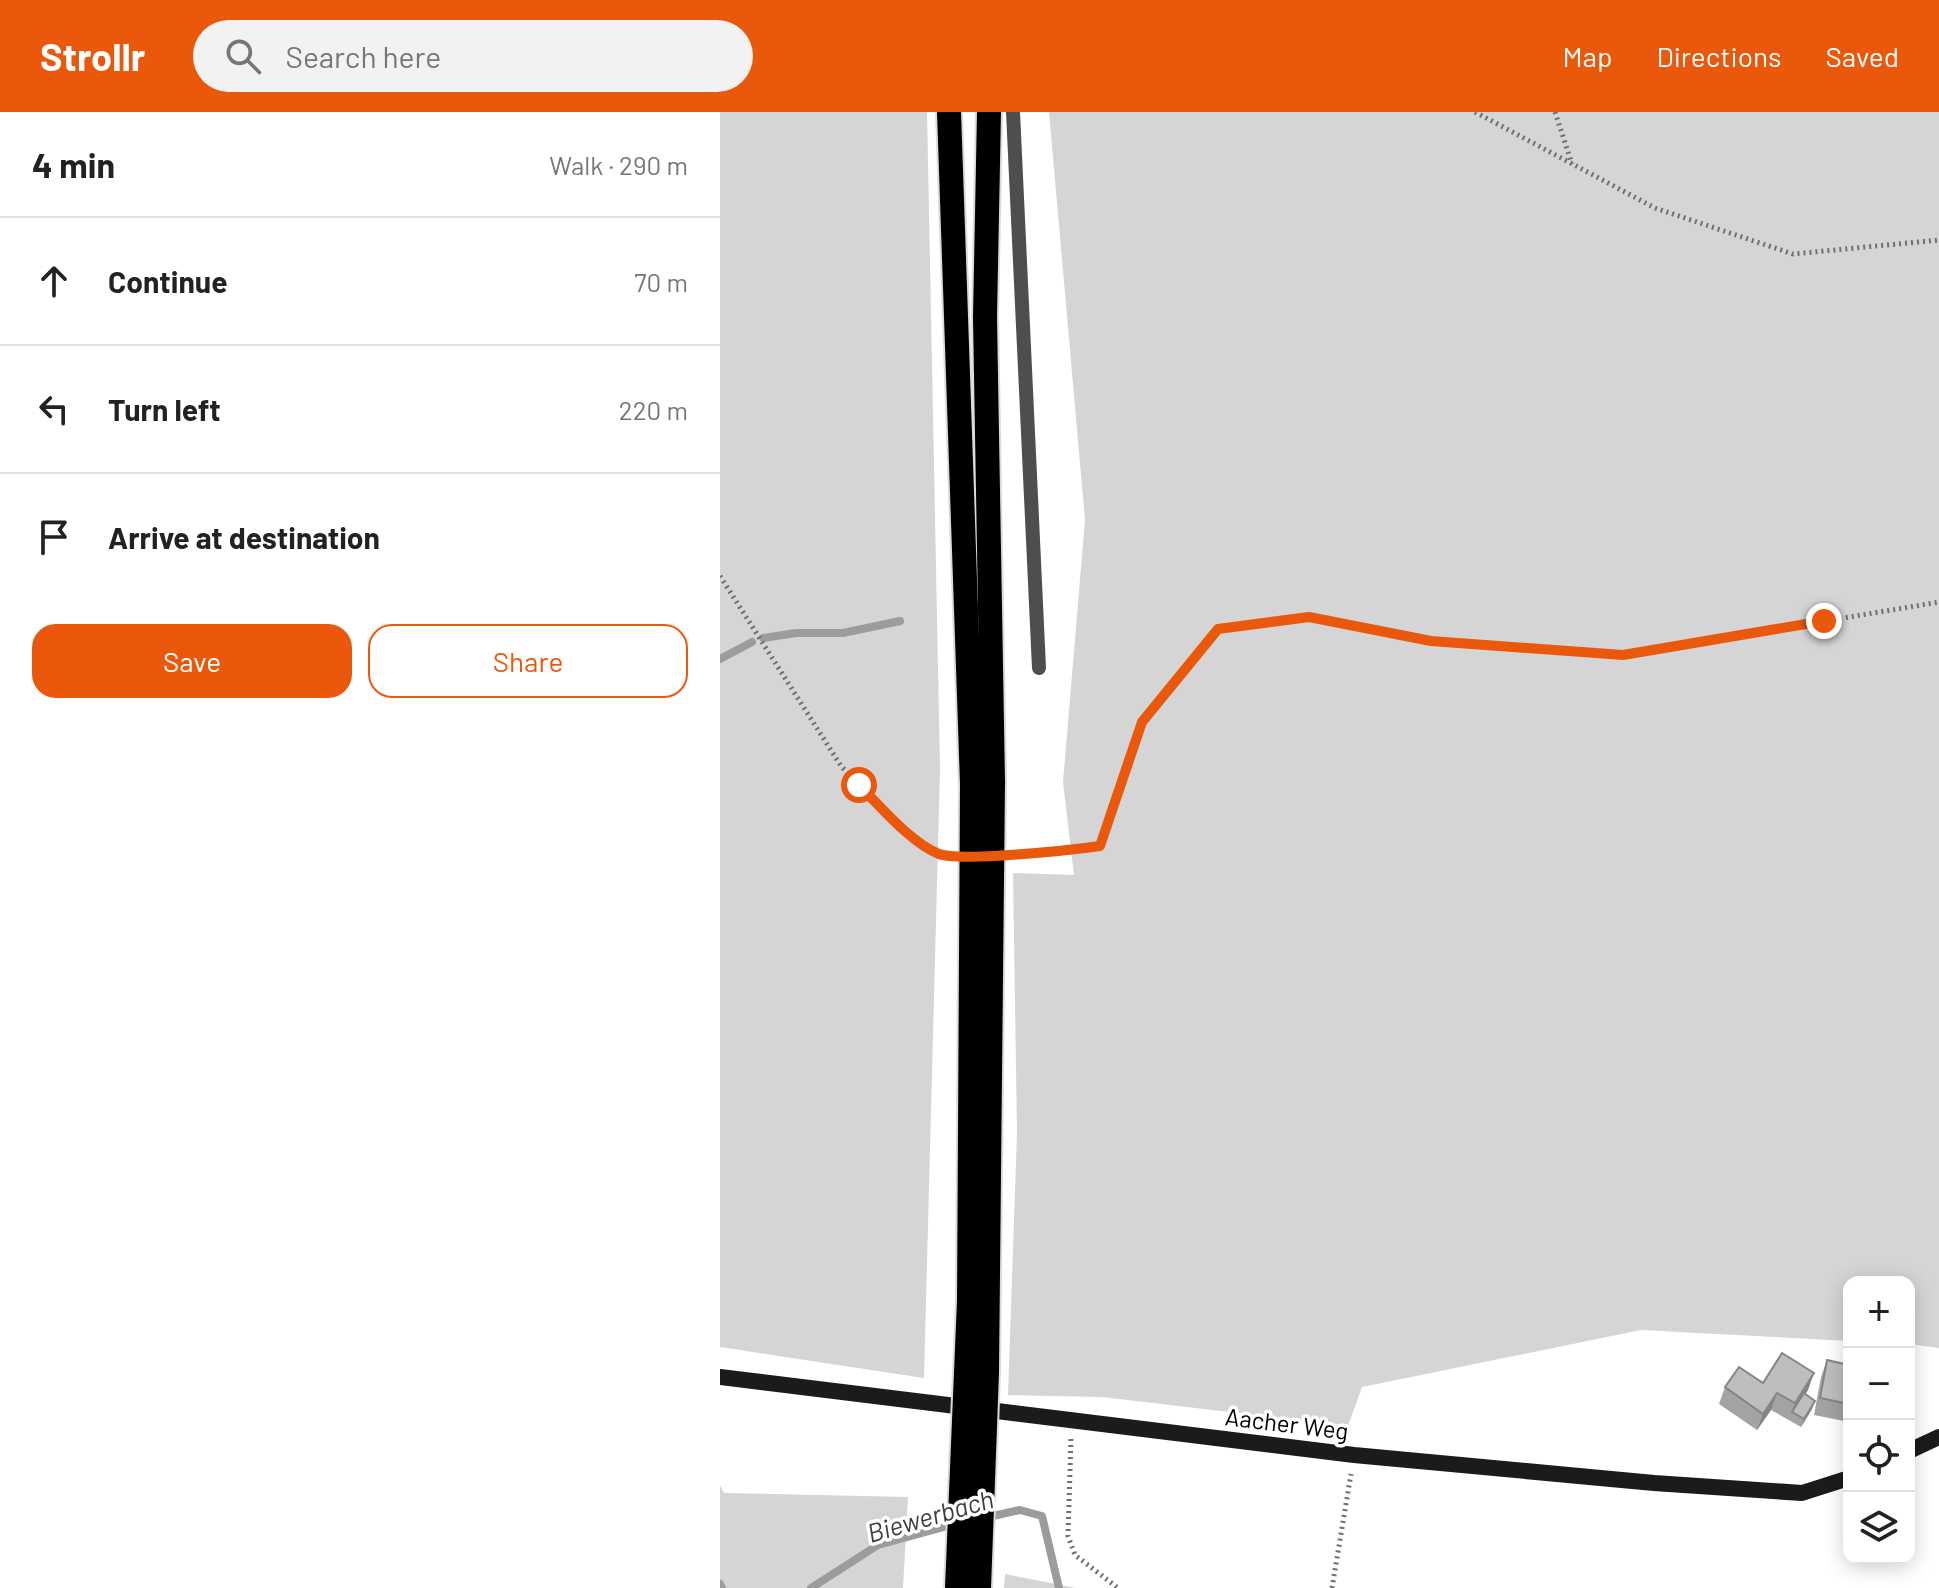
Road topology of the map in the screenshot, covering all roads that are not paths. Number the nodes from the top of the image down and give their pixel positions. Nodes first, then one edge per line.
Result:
1 (949, 112) edge
2 (989, 112) edge
3 (1013, 112) edge
4 (1039, 668) dead end
5 (982, 783) junction
6 (720, 1377) edge
7 (1939, 1437) edge
8 (1915, 1448) edge
9 (1843, 1480) edge
10 (957, 1588) edge
11 (979, 1588) edge

1 - 5 highway
2 - 5 highway
3 - 4 lane
5 - 10 highway, bridge
5 - 11 highway, bridge
6 - 9 street, Aacher Weg
7 - 8 street

